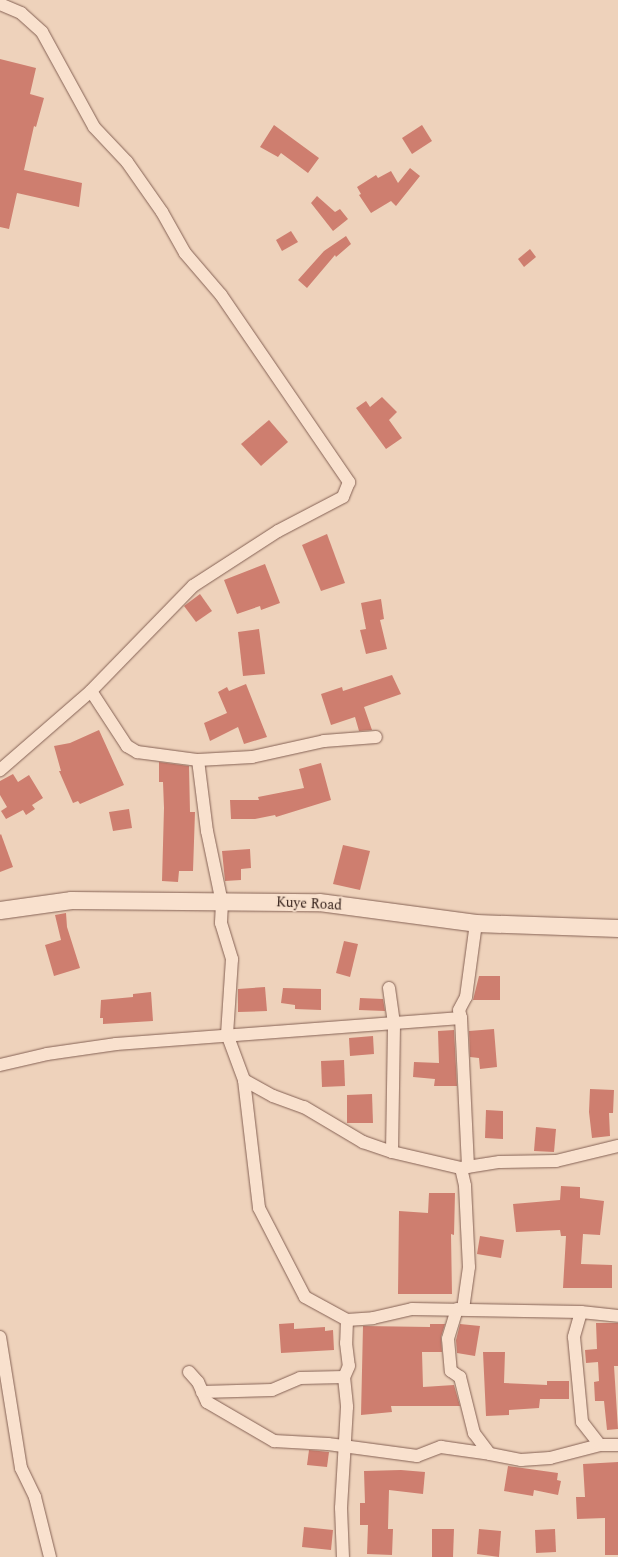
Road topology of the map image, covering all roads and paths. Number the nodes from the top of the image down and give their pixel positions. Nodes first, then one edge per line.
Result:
1 (0, 4) edge
2 (91, 691) junction
3 (376, 737) dead end
4 (198, 760) junction
5 (0, 770) edge
6 (222, 903) junction
7 (0, 910) edge
8 (476, 923) junction
9 (618, 928) edge
10 (389, 988) dead end
11 (460, 1018) junction
12 (394, 1025) junction
13 (227, 1034) junction
14 (0, 1065) edge
15 (244, 1080) junction
16 (618, 1146) edge
17 (392, 1152) junction
18 (465, 1167) junction
19 (460, 1309) junction
20 (581, 1312) junction
21 (618, 1316) edge
22 (347, 1320) junction
23 (0, 1337) edge
24 (189, 1372) dead end
25 (344, 1377) junction
26 (202, 1392) junction
27 (600, 1444) junction
28 (618, 1445) edge
29 (346, 1446) junction
30 (490, 1454) junction
31 (50, 1557) edge
32 (344, 1557) edge

1 - 2 street
2 - 4 street
2 - 5 street
3 - 4 street
4 - 6 street
6 - 7 street, Kuye Road
6 - 8 street, Kuye Road
6 - 13 street
8 - 9 street, Kuye Road
8 - 11 street
10 - 12 street
11 - 12 street
11 - 18 street
12 - 13 street
12 - 17 street
13 - 14 street
13 - 15 street
15 - 17 street
15 - 22 street
16 - 18 street
17 - 18 street
18 - 19 street
19 - 20 street
19 - 22 street
19 - 30 street
20 - 21 street
20 - 27 street
22 - 25 street
23 - 31 street
24 - 26 street
25 - 26 street
25 - 29 street
26 - 29 street
27 - 28 street
27 - 30 street
29 - 30 street
29 - 32 street

